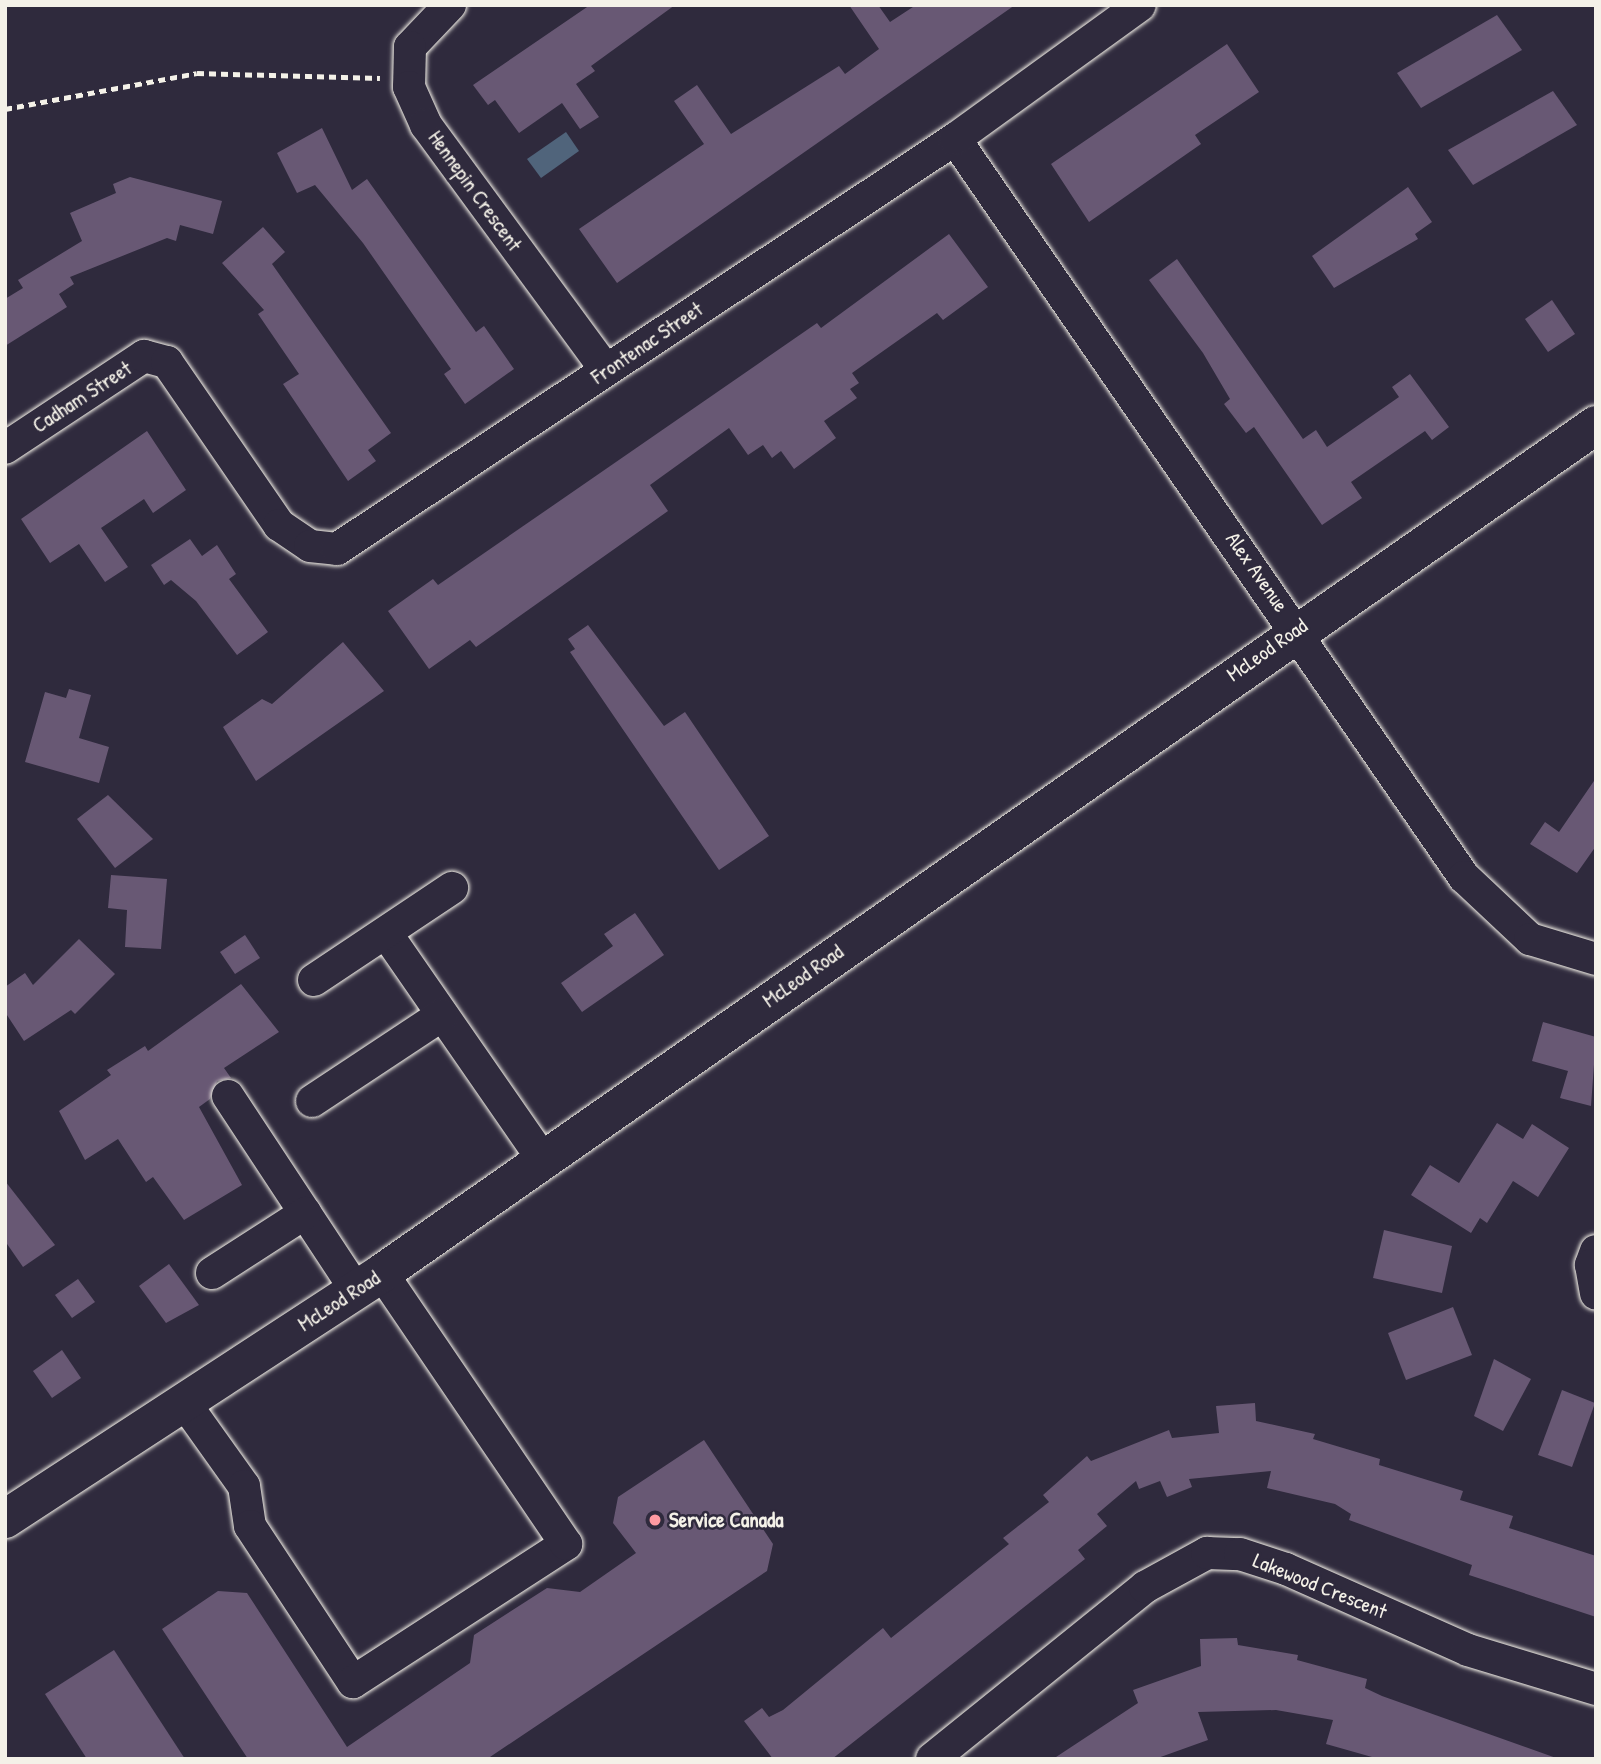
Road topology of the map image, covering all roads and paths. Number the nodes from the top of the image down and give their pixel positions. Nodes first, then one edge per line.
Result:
1 (450, 5) edge
2 (1140, 5) edge
3 (409, 77) junction
4 (5, 109) edge
5 (955, 139) junction
6 (606, 370) junction
7 (187, 391) joint
8 (1596, 425) edge
9 (5, 448) edge
10 (1297, 629) junction
11 (452, 888) dead end
12 (386, 933) junction
13 (1596, 959) edge
14 (314, 980) dead end
15 (442, 1015) junction
16 (228, 1096) dead end
17 (312, 1101) dead end
18 (542, 1160) junction
19 (305, 1213) junction
20 (1596, 1251) edge
21 (212, 1273) dead end
22 (369, 1281) junction
23 (1596, 1294) edge
24 (184, 1402) junction
25 (5, 1519) edge
26 (1596, 1689) edge
27 (932, 1759) edge

1 - 3 street, Hennepin Crescent
2 - 5 street, Frontenac Street
3 - 4 path
3 - 6 street, Hennepin Crescent
5 - 6 street, Frontenac Street
5 - 10 street, Alex Avenue
6 - 7 street, Frontenac Street
7 - 9 street, Cadham Street
8 - 10 main road, McLeod Road
10 - 13 street, Alex Avenue
10 - 18 main road, McLeod Road
11 - 12 street
12 - 14 street
12 - 15 street
15 - 17 street
15 - 18 street
16 - 19 street
18 - 22 main road, McLeod Road
19 - 21 street
19 - 22 street
20 - 23 street
22 - 24 main road, McLeod Road
22 - 24 street
24 - 25 main road, McLeod Road
26 - 27 street, Lakewood Crescent

